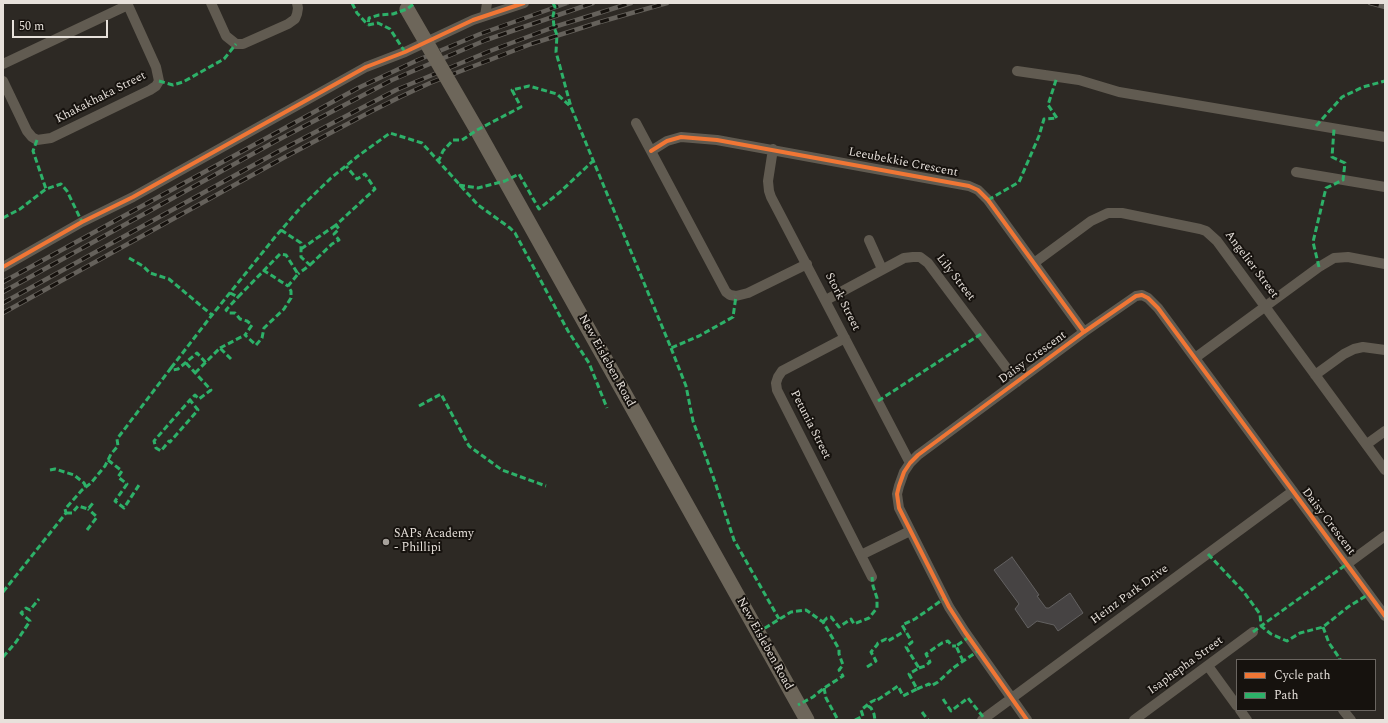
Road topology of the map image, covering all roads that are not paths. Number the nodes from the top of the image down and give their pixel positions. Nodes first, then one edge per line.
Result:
1 (211, 3) edge
2 (297, 3) edge
3 (487, 3) edge
4 (524, 3) edge
5 (127, 4) edge
6 (406, 6) edge
7 (485, 16) junction
8 (3, 64) edge
9 (1016, 71) dead end
10 (3, 81) edge
11 (636, 124) dead end
12 (1385, 137) edge
13 (773, 149) junction
14 (651, 151) junction
15 (1296, 172) dead end
16 (1385, 187) edge
17 (869, 240) dead end
18 (1034, 263) junction
19 (807, 264) junction
20 (1385, 264) edge
21 (3, 267) edge
22 (882, 270) junction
23 (826, 300) junction
24 (1265, 306) junction
25 (1084, 332) junction
26 (845, 338) junction
27 (1385, 350) edge
28 (1195, 358) junction
29 (1315, 375) junction
30 (1017, 382) junction
31 (1385, 431) edge
32 (1366, 444) junction
33 (910, 463) junction
34 (1385, 470) edge
35 (1293, 491) junction
36 (910, 531) junction
37 (1385, 536) edge
38 (861, 555) junction
39 (1347, 564) junction
40 (872, 577) dead end
41 (1385, 616) edge
42 (1253, 632) dead end
43 (1208, 666) junction
44 (1011, 698) junction
45 (1236, 705) edge
46 (1241, 711) edge
47 (1344, 711) edge
48 (1137, 719) edge
49 (807, 720) edge
50 (982, 720) edge
51 (1027, 720) edge
52 (1247, 720) edge
53 (1351, 720) edge

1 - 2 street
3 - 7 street
4 - 7 street
5 - 8 street
5 - 10 street, Khakakhaka Street
6 - 49 main road, New Eisleben Road, bridge
7 - 21 street
9 - 12 street
11 - 14 street
13 - 14 street, Leeubekkie Crescent
13 - 18 street, Leeubekkie Crescent
13 - 19 street, Stork Street
14 - 19 street
15 - 16 street
17 - 22 street
18 - 24 street, Angelier Street
18 - 25 street, Leeubekkie Crescent
19 - 23 street, Stork Street
20 - 24 street
22 - 23 street, Lily Street
22 - 30 street, Lily Street
23 - 26 street, Stork Street
24 - 28 street
24 - 29 street, Angelier Street
25 - 28 street, Daisy Crescent
25 - 30 street, Daisy Crescent
26 - 33 street, Stork Street
26 - 38 street, Petunia Street
27 - 29 street
28 - 35 street, Daisy Crescent
29 - 32 street, Angelier Street
30 - 33 street, Daisy Crescent
31 - 32 street
32 - 34 street, Angelier Street
33 - 36 street, Daisy Crescent
35 - 39 street, Daisy Crescent
35 - 44 street, Heinz Park Drive
36 - 38 street
36 - 44 street, Daisy Crescent
37 - 39 street
38 - 40 street, Petunia Street
39 - 41 street, Daisy Crescent
42 - 43 street, Isaphepha Street
43 - 45 street
43 - 48 street, Isaphepha Street
44 - 50 street, Heinz Park Drive
44 - 51 street, Daisy Crescent
46 - 52 street
47 - 53 street

